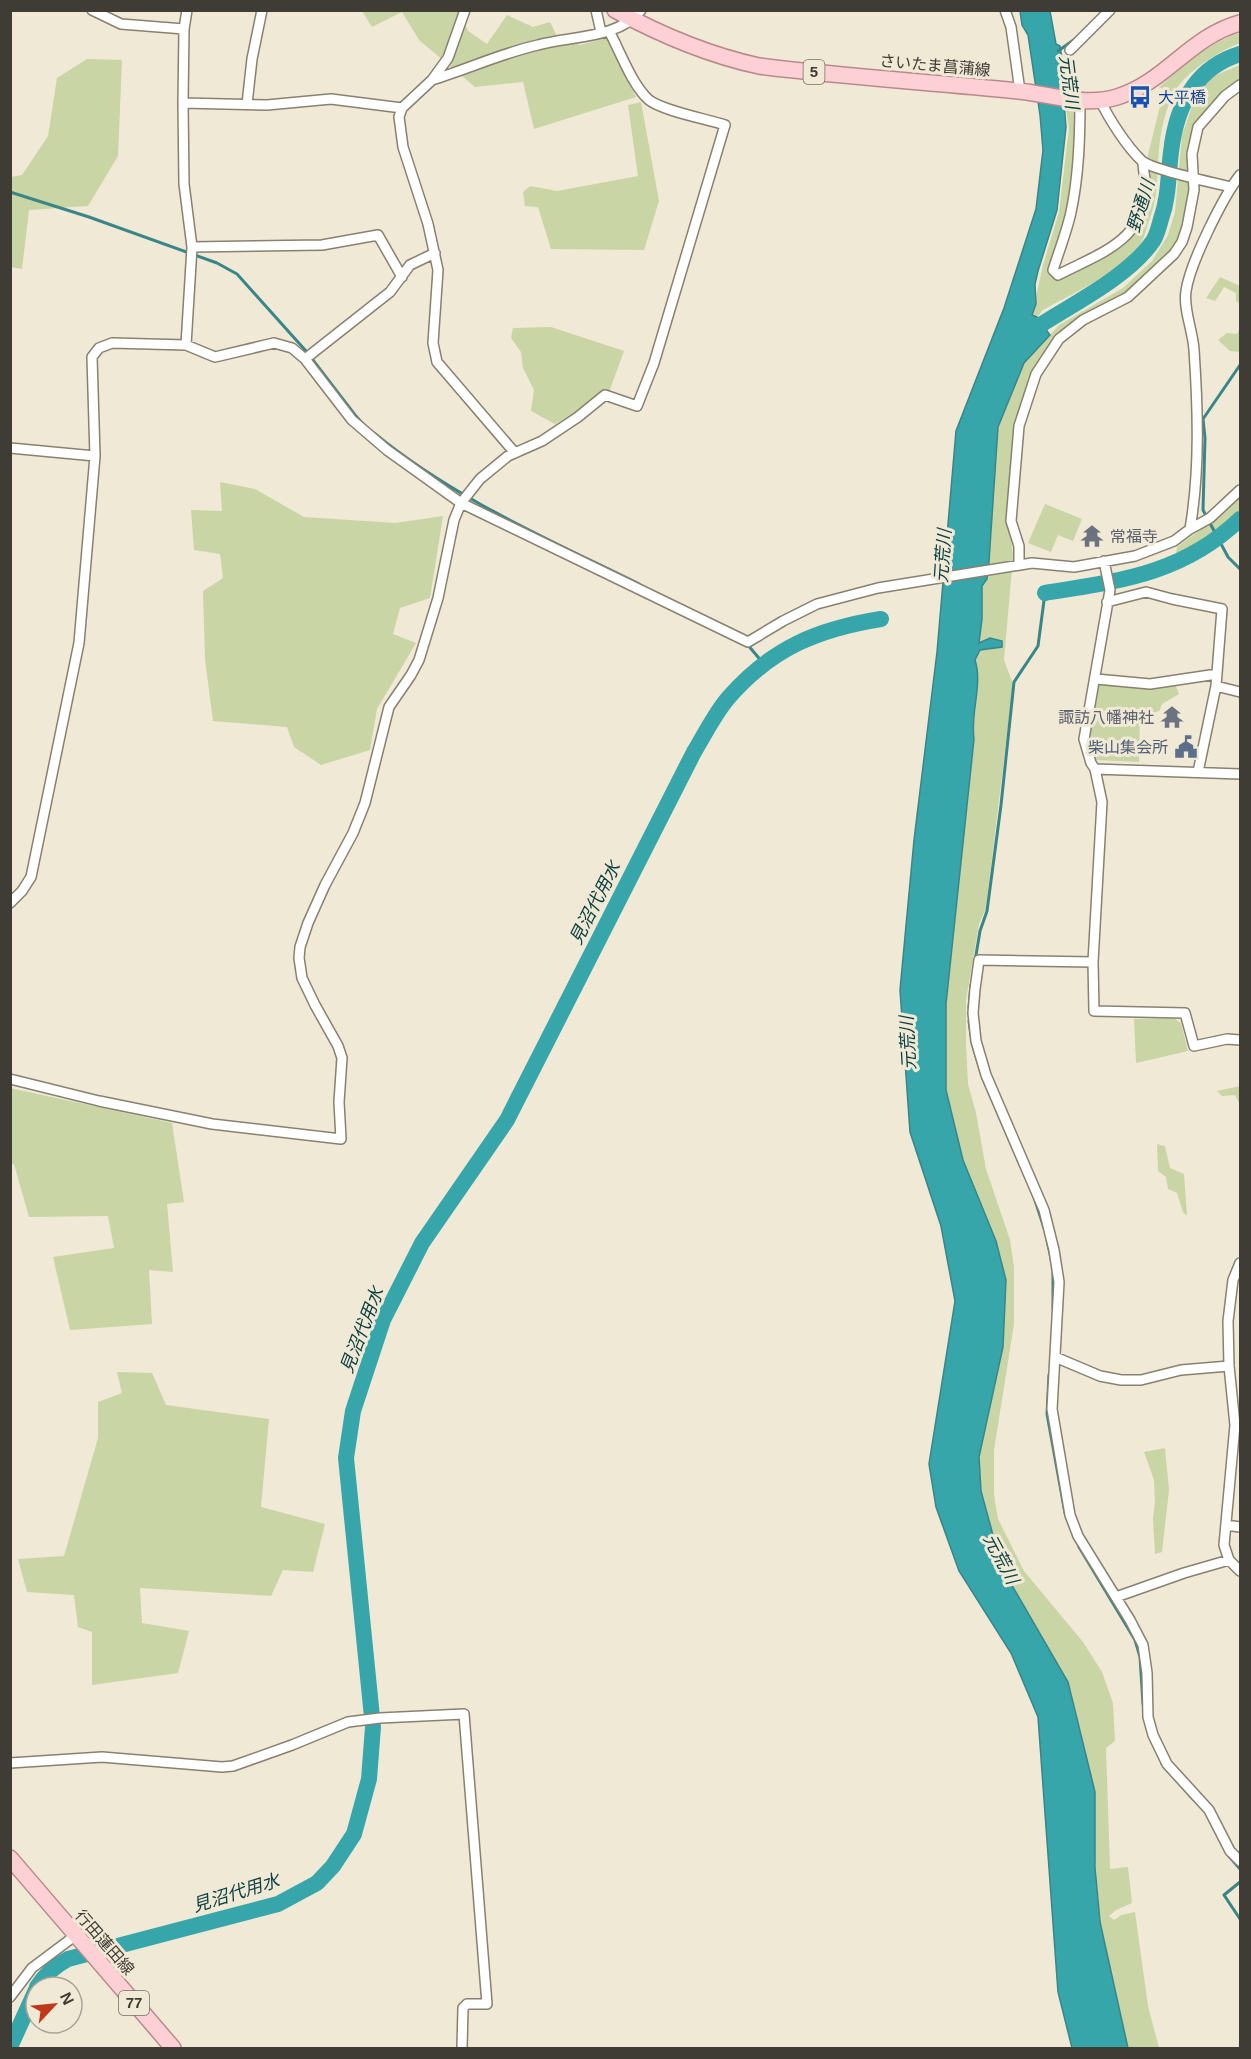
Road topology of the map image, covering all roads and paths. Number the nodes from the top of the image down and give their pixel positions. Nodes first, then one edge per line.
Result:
1 (92, 10) edge
2 (187, 10) edge
3 (262, 10) edge
4 (465, 10) edge
5 (596, 10) edge
6 (615, 10) edge
7 (1005, 10) edge
8 (1110, 10) edge
9 (637, 15) edge
10 (1240, 23) edge
11 (184, 29) junction
12 (605, 32) junction
13 (1070, 50) dead end
14 (432, 80) junction
15 (1240, 85) edge
16 (1022, 92) junction
17 (1078, 100) junction
18 (1100, 100) junction
19 (183, 103) junction
20 (247, 104) junction
21 (402, 108) junction
22 (1144, 162) junction
23 (1240, 175) edge
24 (1193, 178) junction
25 (1231, 186) junction
26 (192, 247) junction
27 (435, 253) junction
28 (402, 277) junction
29 (186, 345) junction
30 (305, 359) junction
31 (10, 448) edge
32 (515, 453) junction
33 (95, 456) junction
34 (1240, 490) edge
35 (461, 503) junction
36 (1190, 529) junction
37 (1104, 561) junction
38 (1016, 566) junction
39 (1107, 602) junction
40 (1217, 674) junction
41 (1096, 679) junction
42 (1216, 686) junction
43 (1240, 692) edge
44 (1095, 769) junction
45 (1198, 772) junction
46 (1240, 774) edge
47 (10, 903) edge
48 (1093, 962) junction
49 (1240, 1040) edge
50 (10, 1079) edge
51 (1240, 1263) edge
52 (1055, 1357) junction
53 (1229, 1366) junction
54 (1238, 1425) edge
55 (1226, 1525) junction
56 (1240, 1527) edge
57 (1229, 1560) junction
58 (1240, 1571) edge
59 (1116, 1597) junction
60 (10, 1763) edge
61 (10, 1858) edge
62 (1240, 1861) edge
63 (78, 1937) junction
64 (10, 1997) edge
65 (173, 2049) edge
66 (462, 2049) edge

1 - 11 street
2 - 11 street
3 - 20 street
4 - 14 street
5 - 12 street
6 - 9 main road, さいたま菖蒲線 / 5
7 - 16 street
8 - 13 street
9 - 12 street
9 - 16 main road, さいたま菖蒲線 / 5
10 - 18 main road, さいたま菖蒲線 / 5
11 - 19 street
12 - 14 street
12 - 32 street
14 - 21 street
15 - 24 street
16 - 17 main road, さいたま菖蒲線 / 5
17 - 18 main road, さいたま菖蒲線 / 5
17 - 22 street
18 - 22 street
19 - 20 street
19 - 26 street
20 - 21 street
21 - 27 street
22 - 24 street
23 - 25 street
24 - 25 street
24 - 38 street
25 - 36 street
26 - 28 street
26 - 29 street
27 - 28 street
27 - 32 street
28 - 30 street
29 - 30 street
29 - 33 street
30 - 35 street
31 - 33 street
32 - 35 street
33 - 47 street
34 - 36 street
35 - 38 street
35 - 50 street
36 - 37 street
37 - 38 street
37 - 39 street
39 - 40 street
39 - 41 street
40 - 41 street
40 - 42 street
41 - 44 street
42 - 43 street
42 - 45 street
44 - 45 street
44 - 48 street
45 - 46 street
48 - 49 street
48 - 52 street
51 - 53 street
52 - 53 street
52 - 59 street
53 - 54 street
54 - 55 street
55 - 56 street
55 - 57 street
57 - 58 street
57 - 59 street
59 - 62 street
60 - 66 street
61 - 63 main road, 行田蓮田線 / 77
63 - 64 street
63 - 65 main road, 行田蓮田線 / 77

